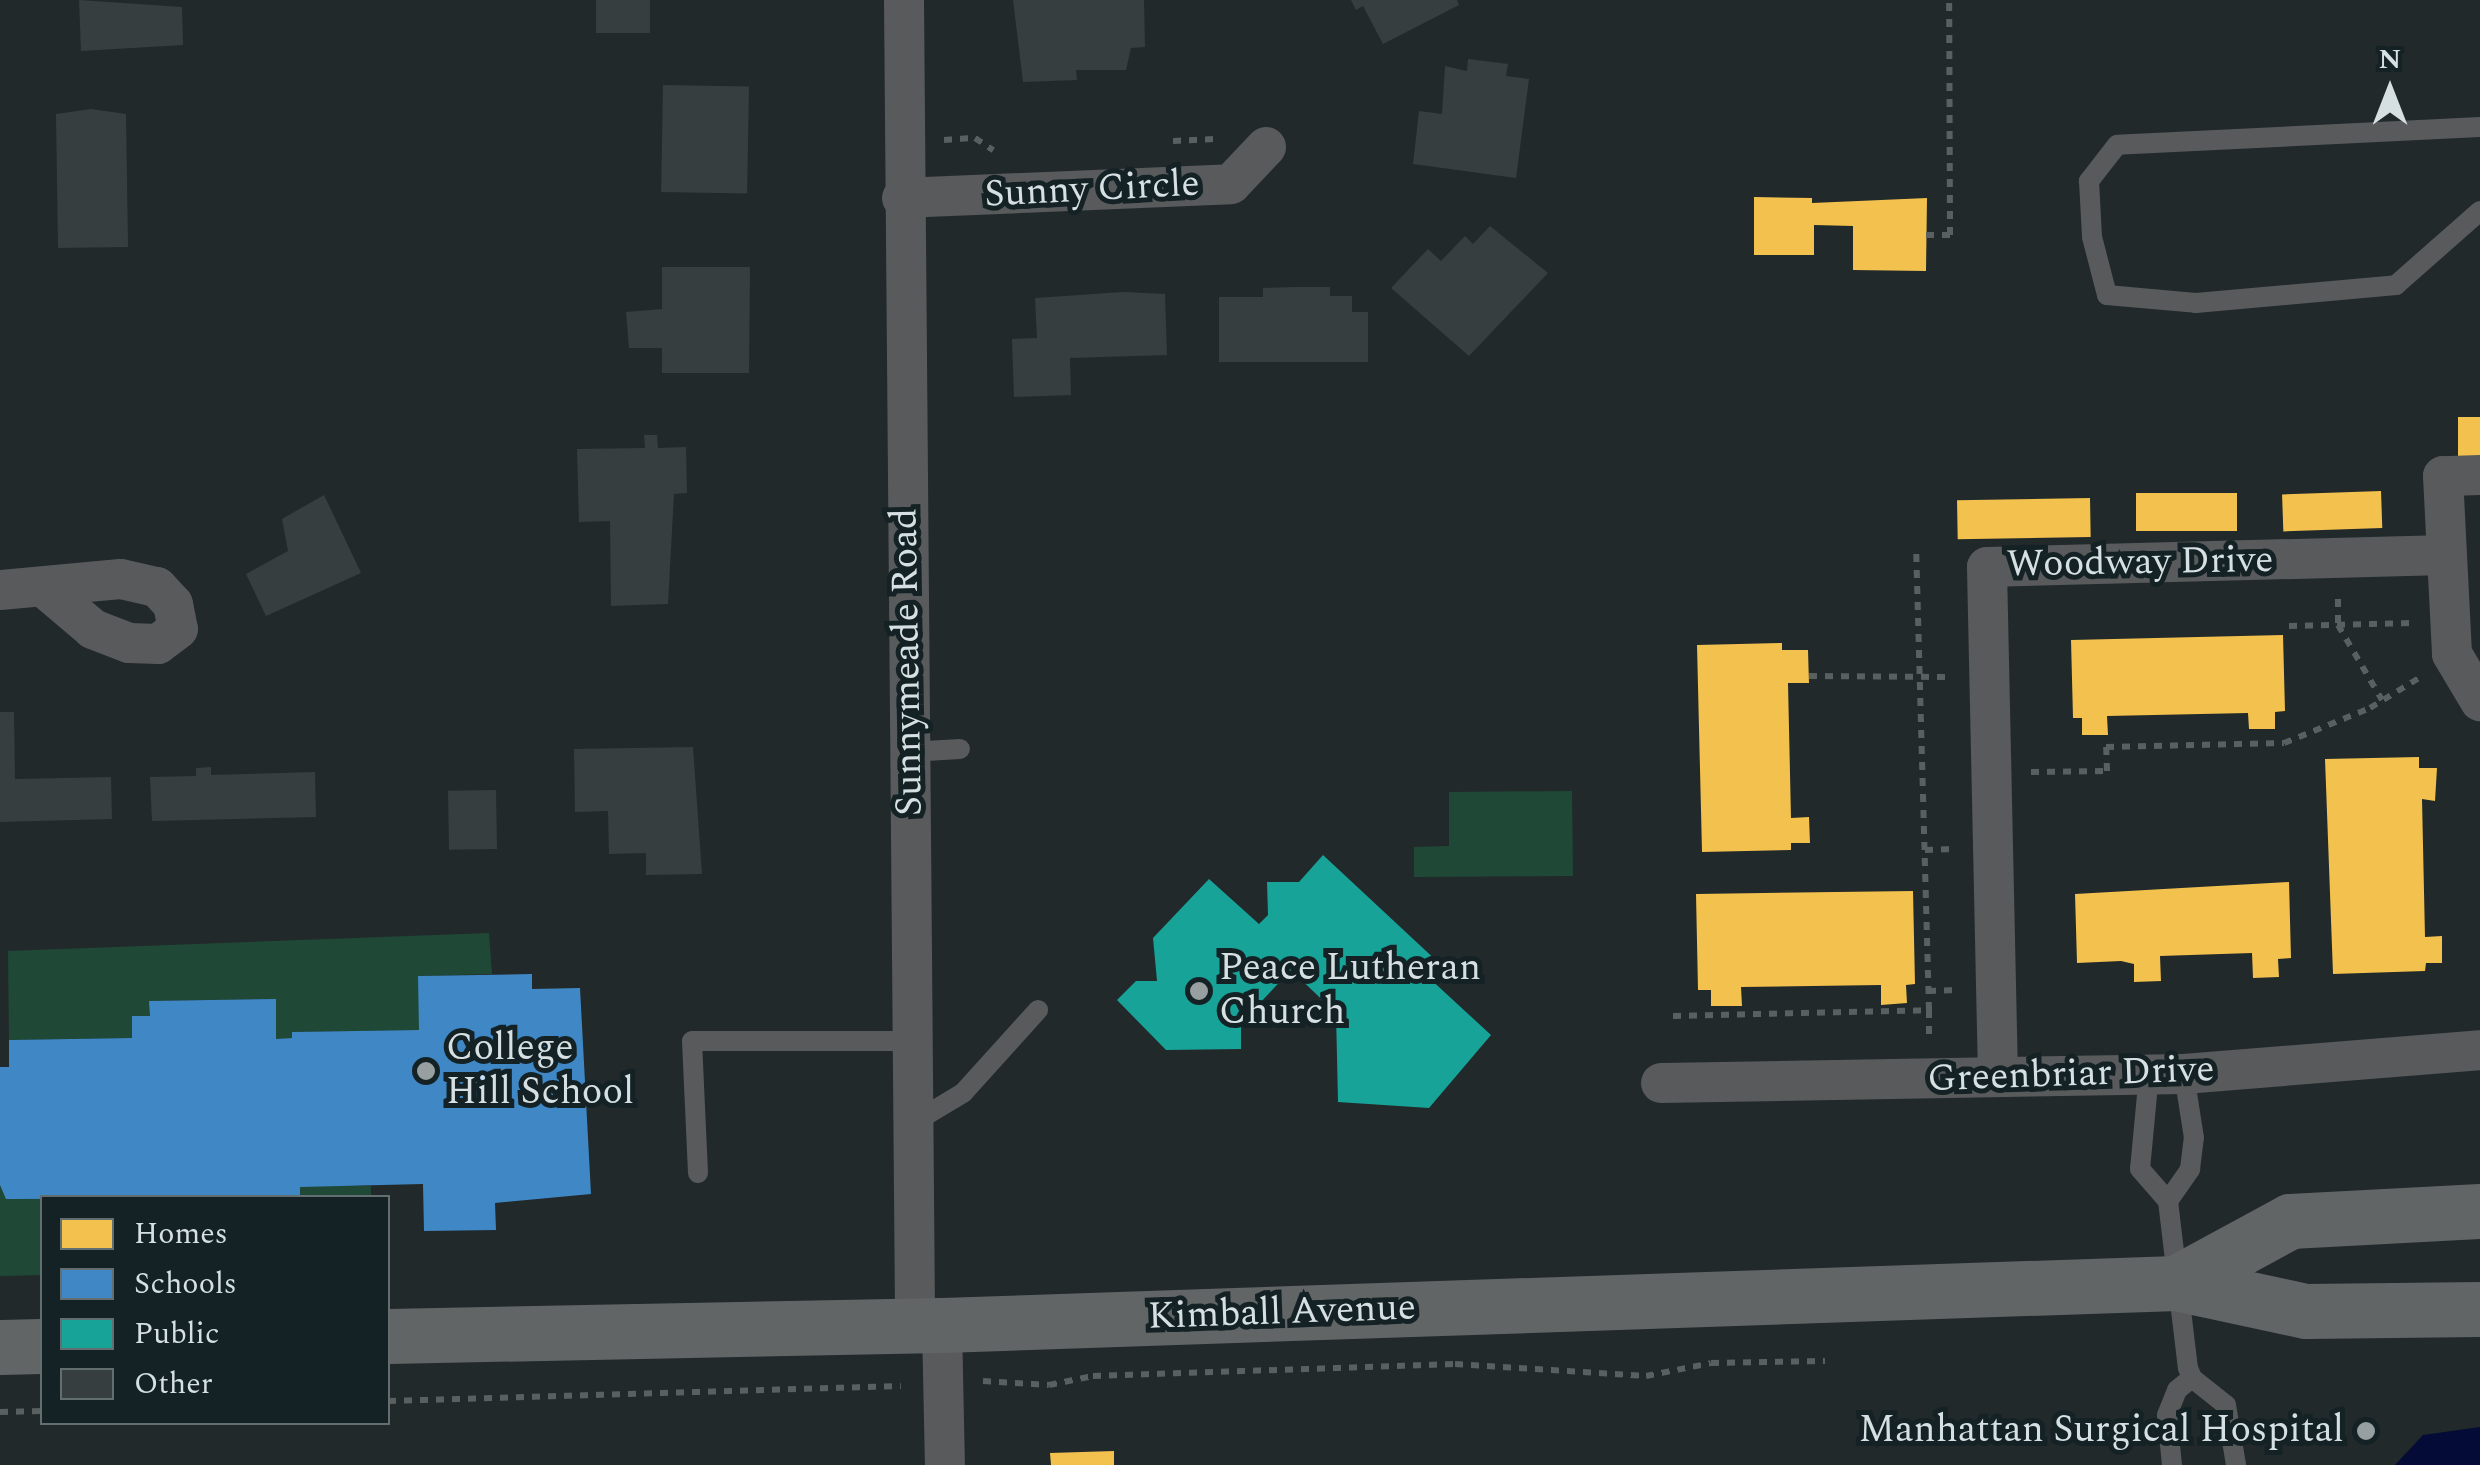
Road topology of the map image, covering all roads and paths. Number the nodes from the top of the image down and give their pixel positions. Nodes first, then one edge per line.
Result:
1 (904, 0) edge
2 (1950, 0) edge
3 (2480, 127) edge
4 (1266, 147) dead end
5 (902, 198) junction
6 (2480, 211) edge
7 (1926, 235) dead end
8 (2480, 476) edge
9 (1916, 551) dead end
10 (2446, 555) junction
11 (2337, 558) junction
12 (0, 590) edge
13 (47, 590) dead end
14 (2338, 625) junction
15 (2289, 626) dead end
16 (2452, 639) junction
17 (1809, 676) dead end
18 (1990, 676) junction
19 (1920, 677) junction
20 (2383, 700) junction
21 (2480, 701) edge
22 (960, 749) dead end
23 (909, 752) junction
24 (1991, 773) junction
25 (1038, 1010) dead end
26 (1673, 1016) dead end
27 (912, 1041) junction
28 (2480, 1050) edge
29 (2166, 1074) junction
30 (1998, 1078) junction
31 (1661, 1082) dead end
32 (913, 1123) junction
33 (698, 1173) dead end
34 (2168, 1201) junction
35 (2480, 1211) edge
36 (2176, 1284) junction
37 (2480, 1309) edge
38 (929, 1325) junction
39 (390, 1336) edge
40 (40, 1346) edge
41 (0, 1348) edge
42 (1825, 1362) dead end
43 (2192, 1378) junction
44 (943, 1385) junction
45 (390, 1401) edge
46 (40, 1411) edge
47 (0, 1412) edge
48 (945, 1465) edge
49 (2172, 1465) edge
50 (2236, 1465) edge

1 - 5 street, Sunnymeade Road
2 - 7 path
3 - 6 lane
4 - 5 street, Sunny Circle
5 - 23 street, Sunnymeade Road
8 - 10 street
9 - 19 path
10 - 11 street, Woodway Drive
10 - 16 street
11 - 14 path
11 - 18 street, Woodway Drive
12 - 13 street
14 - 15 path
14 - 16 path
14 - 20 path
16 - 20 path
16 - 21 street
17 - 19 path
18 - 19 path
18 - 24 street, Woodway Drive
19 - 26 path
20 - 24 path
22 - 23 lane
23 - 27 street, Sunnymeade Road
24 - 30 street, Woodway Drive
25 - 32 lane
27 - 32 street, Sunnymeade Road
27 - 33 lane
28 - 29 street, Greenbriar Drive
29 - 30 street, Greenbriar Drive
29 - 34 lane
29 - 34 lane
30 - 31 street, Greenbriar Drive
32 - 38 street, Sunnymeade Road
34 - 36 lane
35 - 36 main road, Kimball Avenue
36 - 37 main road, Kimball Avenue
36 - 38 main road, Kimball Avenue
36 - 43 lane
38 - 39 main road, Kimball Avenue
38 - 44 street, Sunnymeade Road
40 - 41 main road
42 - 44 path
43 - 49 lane
43 - 50 lane
44 - 45 path
44 - 48 street, Sunnymeade Road
46 - 47 path

